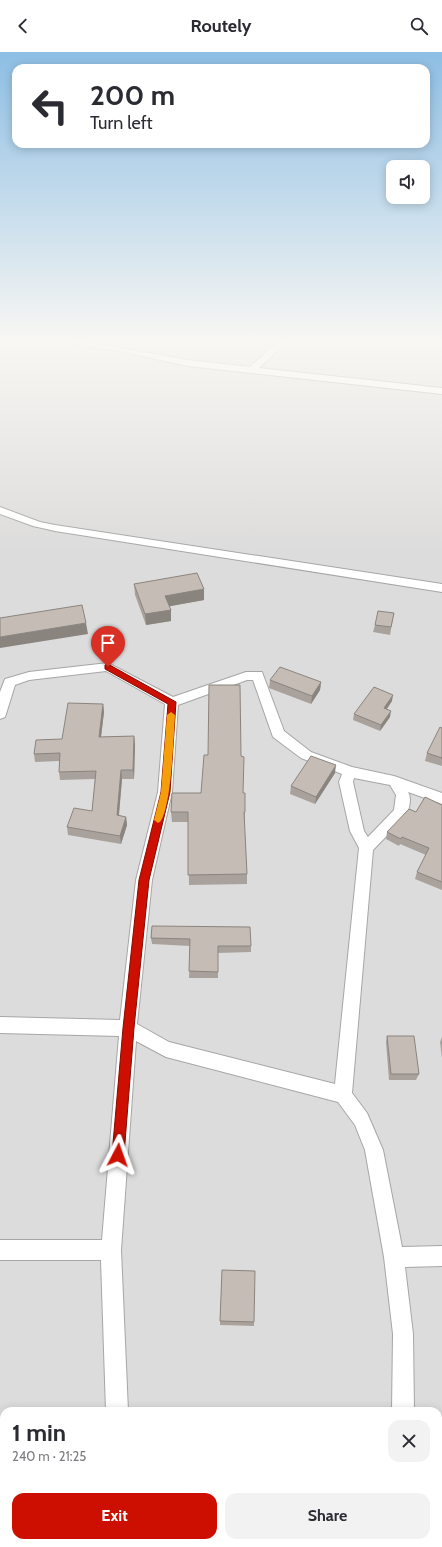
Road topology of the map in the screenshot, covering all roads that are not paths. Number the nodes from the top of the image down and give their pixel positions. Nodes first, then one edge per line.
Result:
1 (0, 510) edge
2 (442, 588) edge
3 (172, 702) junction
4 (0, 714) edge
5 (350, 772) junction
6 (394, 781) junction
7 (442, 799) edge
8 (366, 848) junction
9 (0, 1025) edge
10 (128, 1028) junction
11 (343, 1095) junction
12 (0, 1250) edge
13 (111, 1250) junction
14 (442, 1256) edge
15 (394, 1257) junction
16 (117, 1407) edge
17 (403, 1407) edge

1 - 2 street
3 - 4 street
3 - 5 street
3 - 10 street
5 - 6 street
5 - 8 street
6 - 7 street
6 - 8 street
8 - 11 street
9 - 10 street
10 - 11 street
10 - 13 street
11 - 15 street
12 - 13 street
13 - 16 street
14 - 15 street
15 - 17 street

